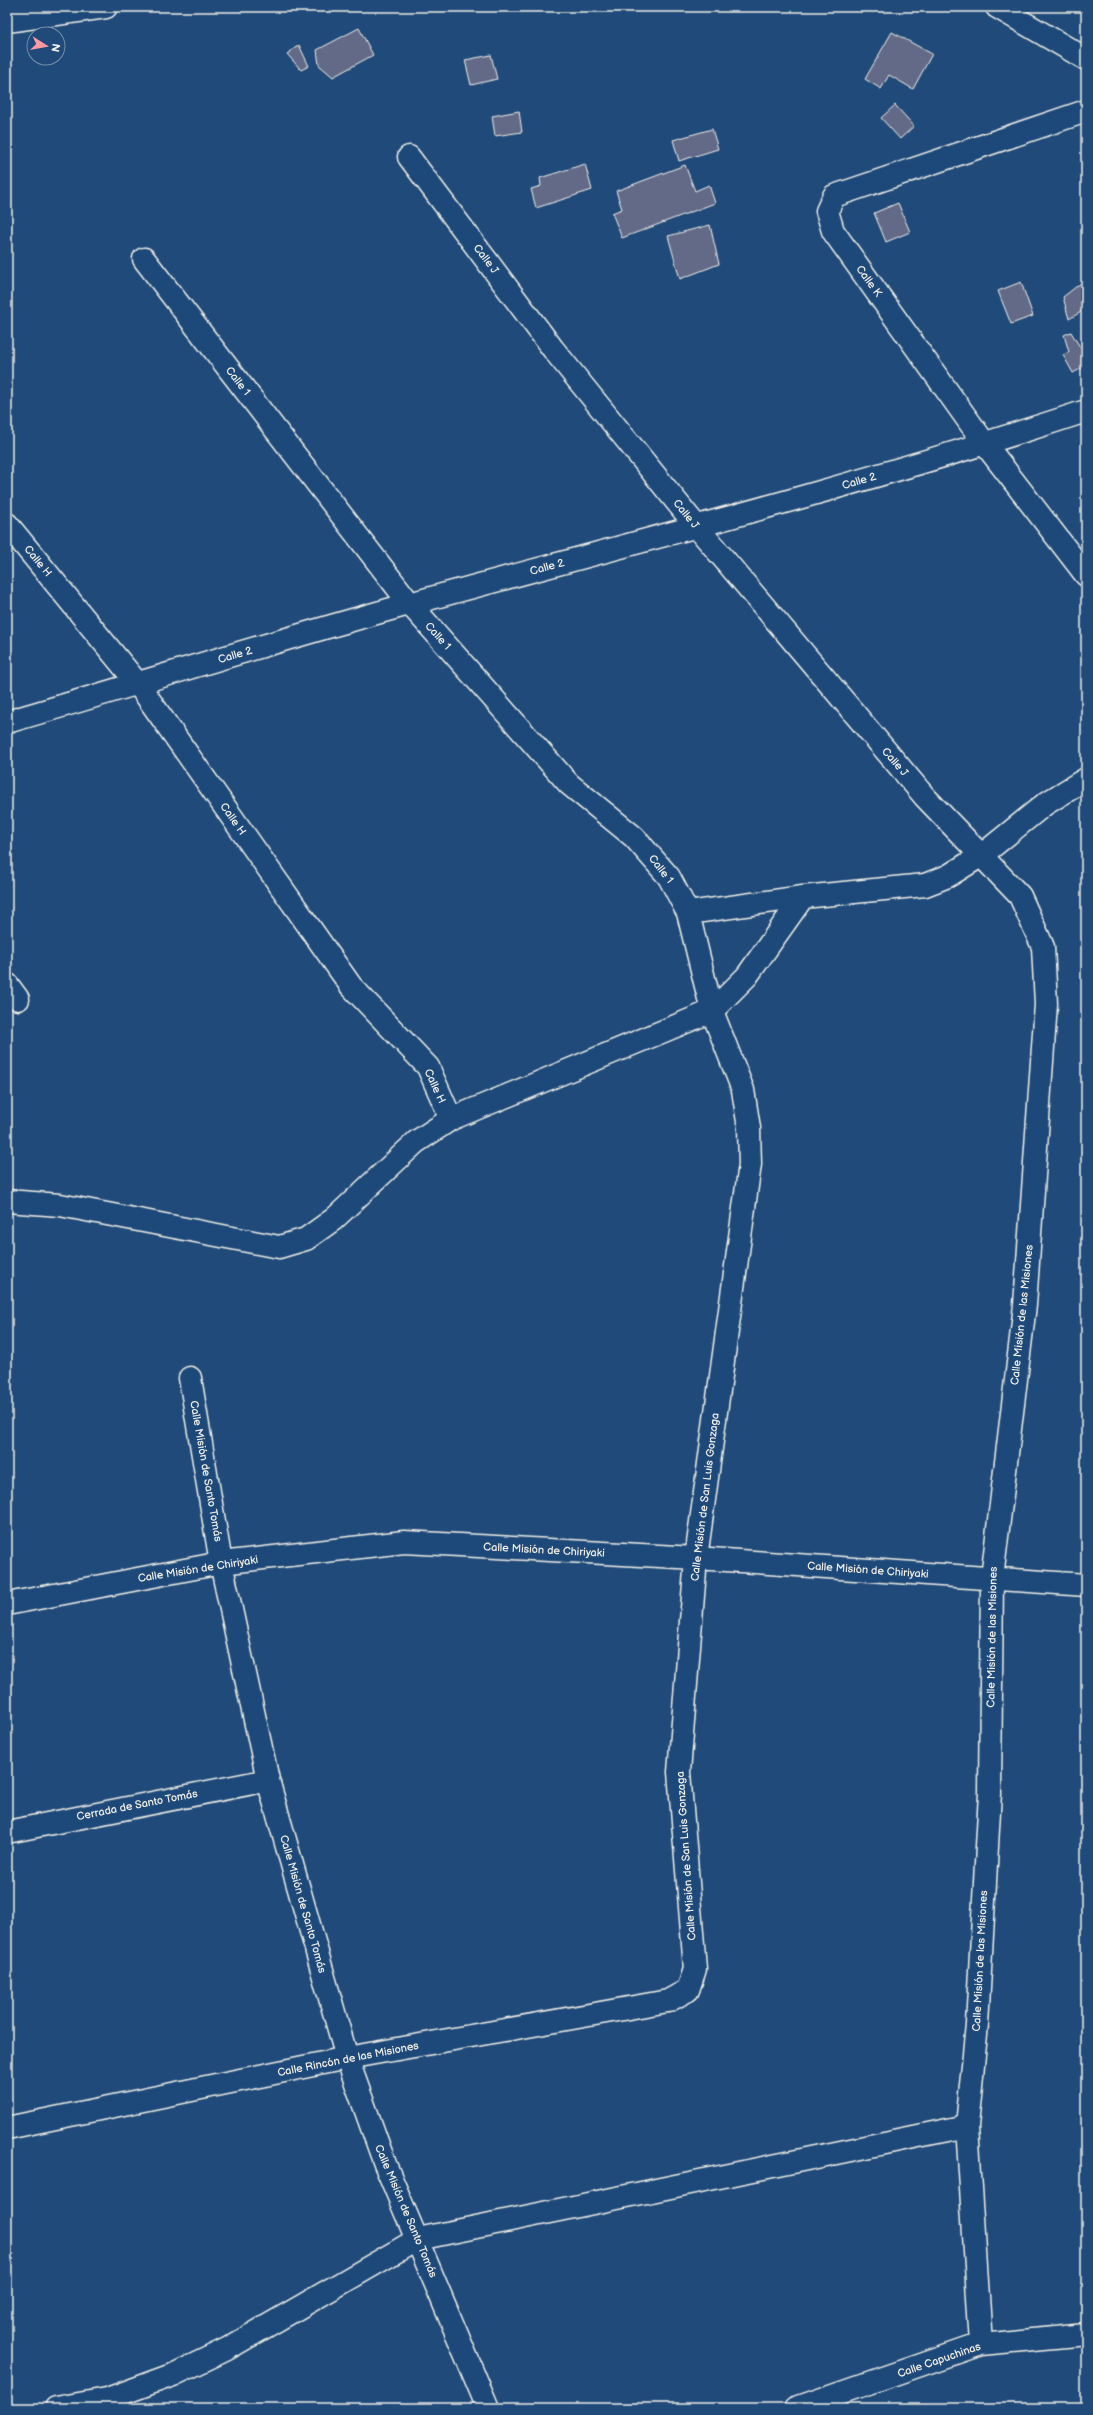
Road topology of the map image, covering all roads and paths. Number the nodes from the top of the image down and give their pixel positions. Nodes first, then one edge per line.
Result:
1 (106, 7) edge
2 (997, 7) edge
3 (7, 21) edge
4 (1086, 59) edge
5 (1086, 111) edge
6 (409, 156) dead end
7 (144, 259) dead end
8 (1086, 412) edge
9 (986, 444) junction
10 (7, 524) edge
11 (697, 527) junction
12 (1086, 575) edge
13 (410, 604) junction
14 (138, 684) junction
15 (7, 722) edge
16 (1086, 779) edge
17 (982, 855) junction
18 (803, 897) junction
19 (688, 913) junction
20 (712, 1011) junction
21 (451, 1119) junction
22 (7, 1201) edge
23 (190, 1378) dead end
24 (696, 1558) junction
25 (221, 1563) junction
26 (992, 1578) junction
27 (1086, 1584) edge
28 (7, 1604) edge
29 (268, 1780) junction
30 (7, 1832) edge
31 (688, 1990) joint
32 (347, 2058) junction
33 (967, 2126) junction
34 (7, 2128) edge
35 (418, 2239) junction
36 (1086, 2334) edge
37 (981, 2344) junction
38 (56, 2408) edge
39 (488, 2408) edge
40 (796, 2408) edge

1 - 3 street
2 - 4 street
5 - 9 street, Calle K
6 - 11 street, Calle J
7 - 13 street, Calle 1
8 - 9 street, Calle 2
9 - 11 street, Calle 2
9 - 12 street, Calle K
10 - 14 street, Calle H
11 - 13 street, Calle 2
11 - 17 street, Calle J
13 - 14 street, Calle 2
13 - 19 street, Calle 1
14 - 15 street, Calle 2
14 - 21 street, Calle H
16 - 17 street
17 - 18 street
17 - 26 street, Calle Misión de las Misiones
18 - 19 street
18 - 20 street
19 - 20 street, Calle 1
20 - 21 street
20 - 24 street, Calle Misión de San Luis Gonzaga
21 - 22 street
23 - 25 street, Calle Misión de Santo Tomás
24 - 25 street, Calle Misión de Chiriyaki
24 - 26 street, Calle Misión de Chiriyaki
24 - 31 street, Calle Misión de San Luis Gonzaga
25 - 28 street, Calle Misión de Chiriyaki
25 - 29 street, Calle Misión de Santo Tomás
26 - 27 street, Calle Misión de Chiriyaki
26 - 33 street, Calle Misión de las Misiones
29 - 30 street, Cerrada de Santo Tomás
29 - 32 street, Calle Misión de Santo Tomás
31 - 32 street, Calle Rincón de las Misiones
32 - 34 street, Calle Rincón de las Misiones
32 - 35 street, Calle Misión de Santo Tomás
33 - 35 street
33 - 37 street, Calle Misión de las Misiones
35 - 38 street
35 - 39 street, Calle Misión de Santo Tomás
36 - 37 street, Calle Capuchinas
37 - 40 street, Calle Capuchinas

